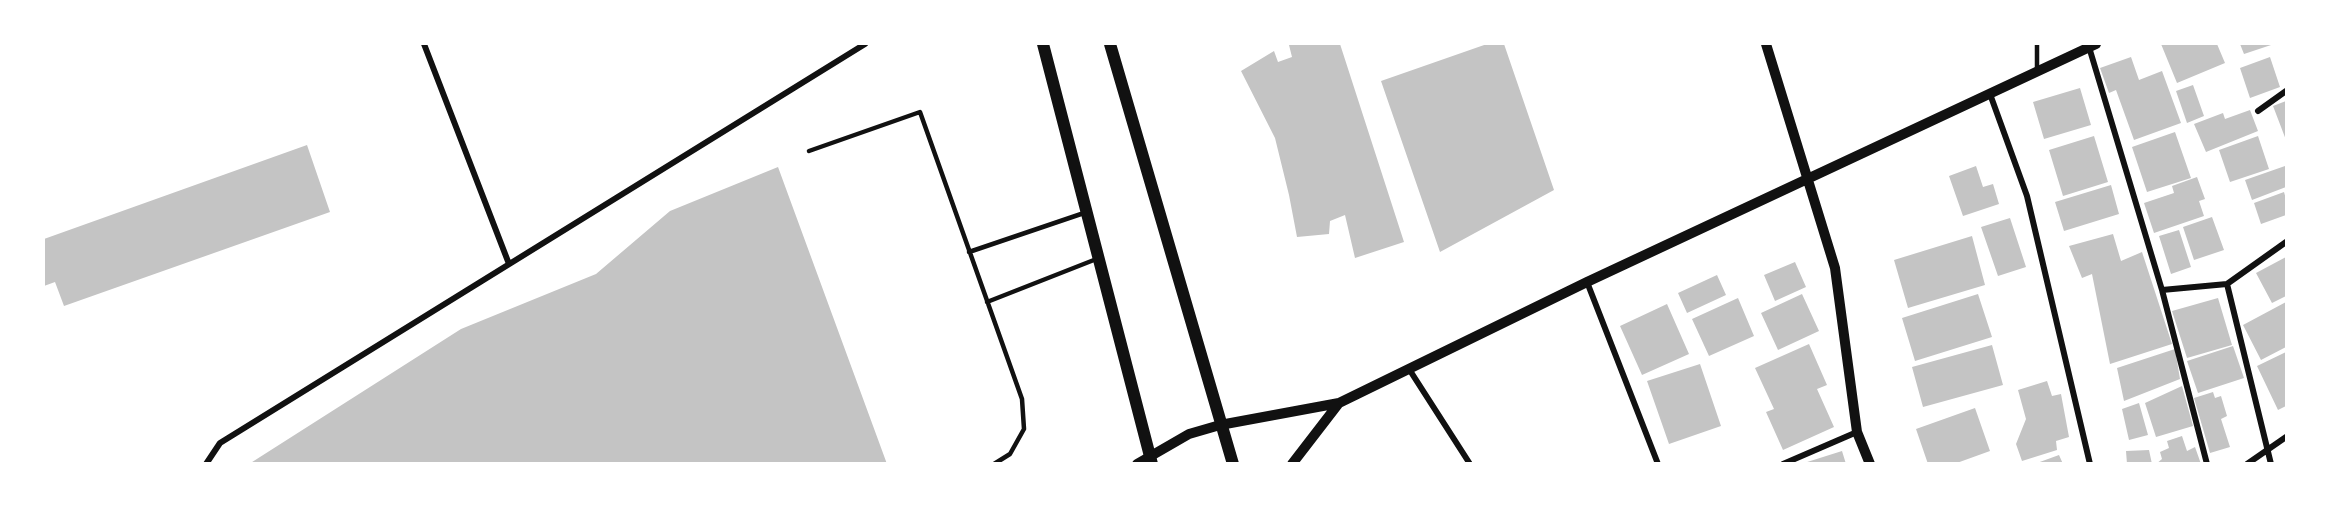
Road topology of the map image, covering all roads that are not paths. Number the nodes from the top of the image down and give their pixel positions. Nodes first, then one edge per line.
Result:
1 (424, 44) edge
2 (865, 44) edge
3 (1043, 44) edge
4 (1110, 44) edge
5 (1767, 44) edge
6 (2037, 44) edge
7 (2092, 45) edge
8 (2037, 72) junction
9 (2286, 91) edge
10 (1990, 94) junction
11 (2258, 111) dead end
12 (809, 150) dead end
13 (1809, 177) junction
14 (1087, 212) junction
15 (2286, 242) edge
16 (969, 252) junction
17 (1099, 258) junction
18 (508, 264) junction
19 (1587, 282) junction
20 (2227, 284) junction
21 (2162, 290) junction
22 (987, 302) junction
23 (1408, 369) junction
24 (1339, 403) junction
25 (1220, 425) junction
26 (1857, 432) junction
27 (2286, 437) edge
28 (2268, 449) junction
29 (1151, 460) edge
30 (206, 464) edge
31 (994, 464) edge
32 (1137, 464) edge
33 (1233, 464) edge
34 (1292, 464) edge
35 (1470, 464) edge
36 (1658, 464) edge
37 (1783, 464) edge
38 (1870, 464) edge
39 (2090, 464) edge
40 (2207, 464) edge
41 (2247, 464) edge
42 (2271, 464) edge

1 - 18 street
2 - 18 street
3 - 14 main road
4 - 25 main road
5 - 13 street
6 - 8 lane
7 - 8 street
7 - 21 street
8 - 10 street
9 - 11 street
10 - 13 street
10 - 39 street
12 - 16 lane
13 - 19 street
13 - 26 street
14 - 16 lane
14 - 17 main road
15 - 20 street
16 - 22 lane
17 - 22 lane
17 - 29 main road
18 - 30 street
19 - 23 street
19 - 36 street
20 - 21 street
20 - 28 street
21 - 40 street
22 - 31 lane
23 - 24 street
23 - 35 street
24 - 25 street
24 - 34 street
25 - 29 street
25 - 33 main road
26 - 37 street
26 - 38 street
27 - 28 street
28 - 41 street
28 - 42 street
29 - 32 street

